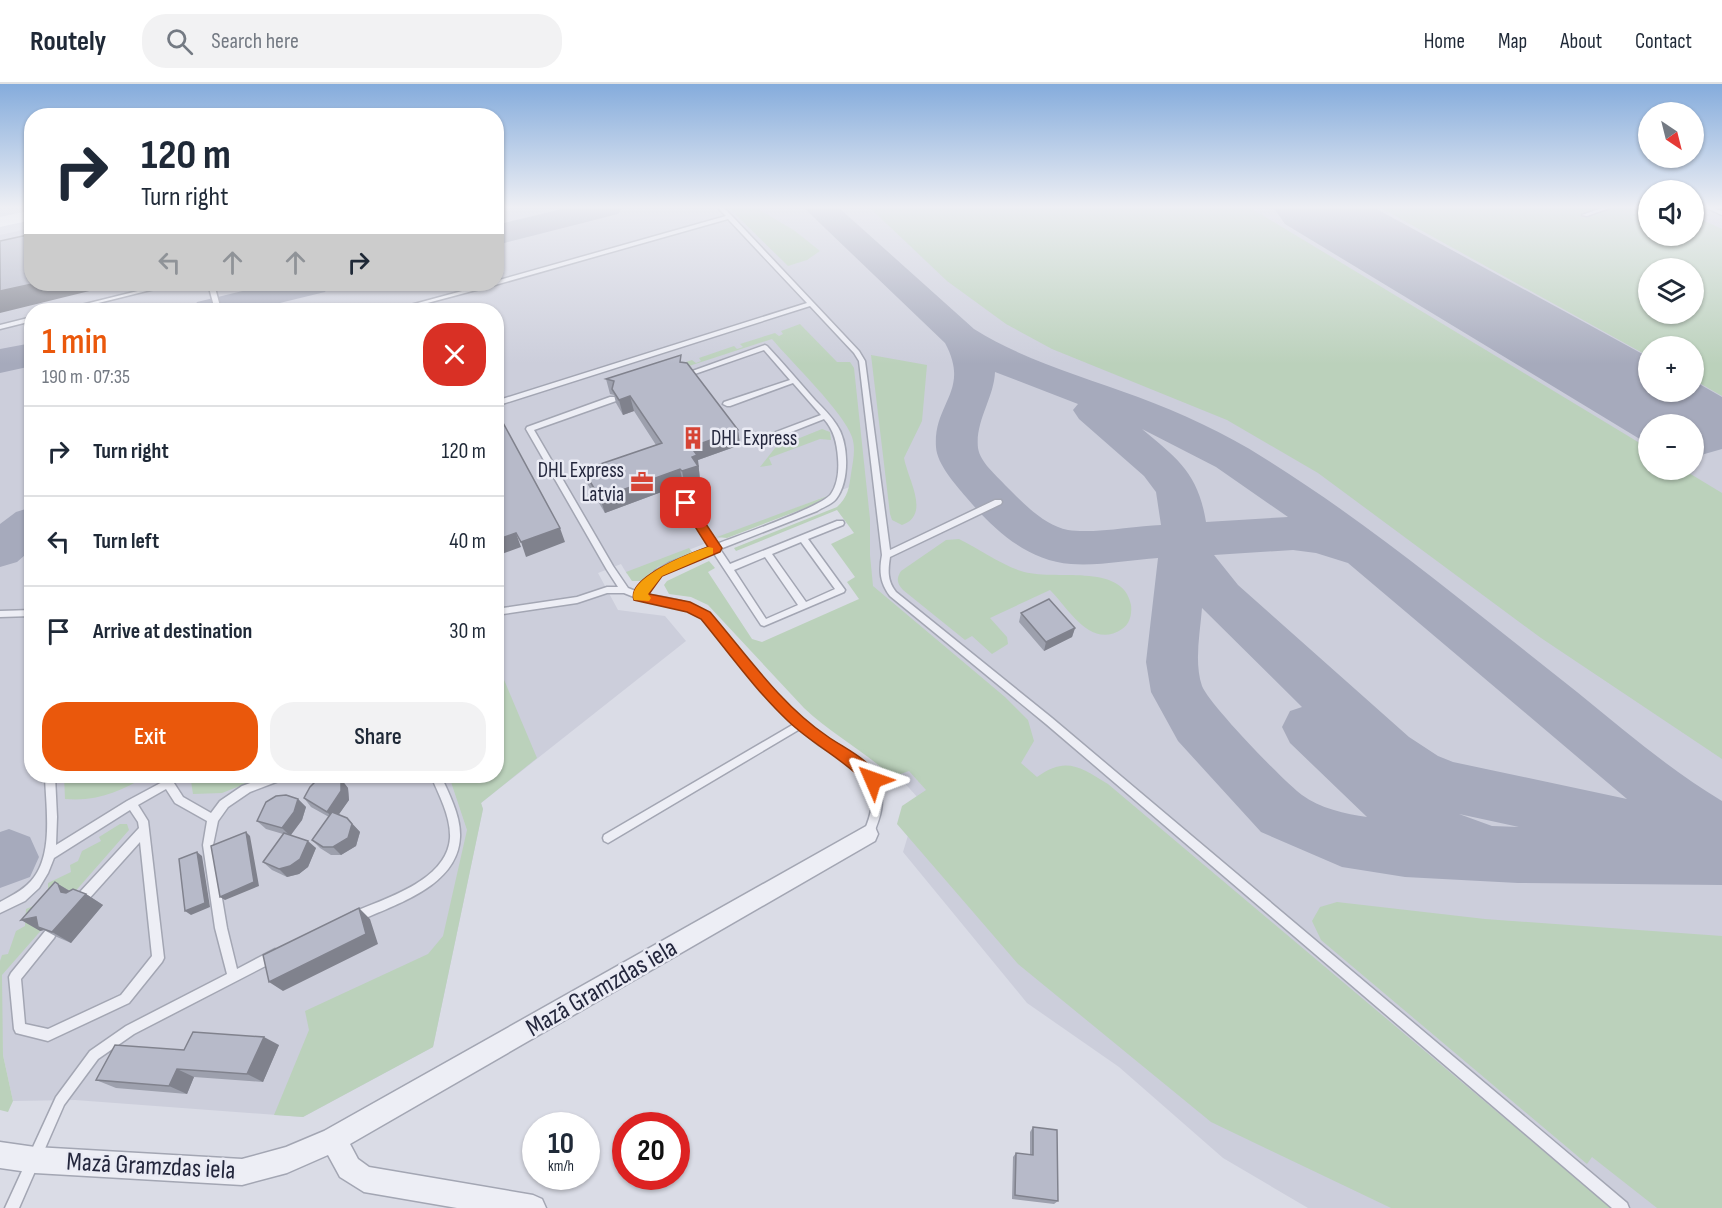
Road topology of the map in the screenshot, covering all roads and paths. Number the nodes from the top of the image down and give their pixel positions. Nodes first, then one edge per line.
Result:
1 (579, 259) edge
2 (770, 259) edge
3 (504, 280) edge
4 (143, 291) edge
5 (465, 291) edge
6 (93, 303) edge
7 (421, 303) edge
8 (812, 304) junction
9 (24, 321) edge
10 (0, 327) edge
11 (687, 374) edge
12 (795, 380) junction
13 (613, 399) edge
14 (504, 401) edge
15 (727, 404) dead end
16 (826, 416) junction
17 (755, 443) dead end
18 (998, 502) dead end
19 (686, 503) dead end
20 (840, 523) dead end
21 (803, 538) junction
22 (716, 548) junction
23 (767, 553) junction
24 (886, 555) junction
25 (729, 568) junction
26 (625, 590) junction
27 (639, 596) junction
28 (804, 606) junction
29 (504, 611) edge
30 (24, 613) edge
31 (0, 614) edge
32 (801, 724) junction
33 (50, 783) edge
34 (262, 783) edge
35 (438, 783) edge
36 (131, 804) junction
37 (213, 819) junction
38 (143, 831) junction
39 (868, 834) joint
40 (608, 838) dead end
41 (51, 854) junction
42 (83, 897) edge
43 (0, 909) edge
44 (348, 921) edge
45 (50, 934) edge
46 (285, 950) edge
47 (232, 975) junction
48 (333, 1140) junction
49 (0, 1155) edge
50 (35, 1160) junction
51 (12, 1208) edge
52 (533, 1208) edge
53 (1622, 1208) edge

1 - 3 lane
2 - 8 lane
4 - 6 lane
5 - 7 lane
8 - 14 lane
8 - 24 lane
9 - 10 lane
11 - 12 lane
12 - 15 lane
12 - 16 lane
13 - 26 lane
16 - 17 lane
16 - 22 lane
18 - 24 lane
19 - 22 lane
20 - 21 lane
21 - 23 lane
21 - 28 lane
22 - 25 lane
22 - 27 lane
23 - 25 lane
23 - 28 lane
24 - 53 lane
25 - 28 lane
26 - 27 lane
26 - 29 lane
27 - 32 lane
30 - 31 lane
32 - 39 lane
32 - 40 lane
33 - 41 lane
34 - 37 lane
35 - 44 lane
36 - 37 lane
36 - 38 lane
36 - 41 lane
37 - 47 lane
38 - 42 lane
38 - 45 lane
39 - 48 street, Mazā Gramzdas iela
41 - 43 lane
46 - 47 lane
47 - 50 lane
48 - 50 street, Mazā Gramzdas iela
48 - 52 street
49 - 50 street, Mazā Gramzdas iela
50 - 51 lane, Mazā Gramzdas iela

